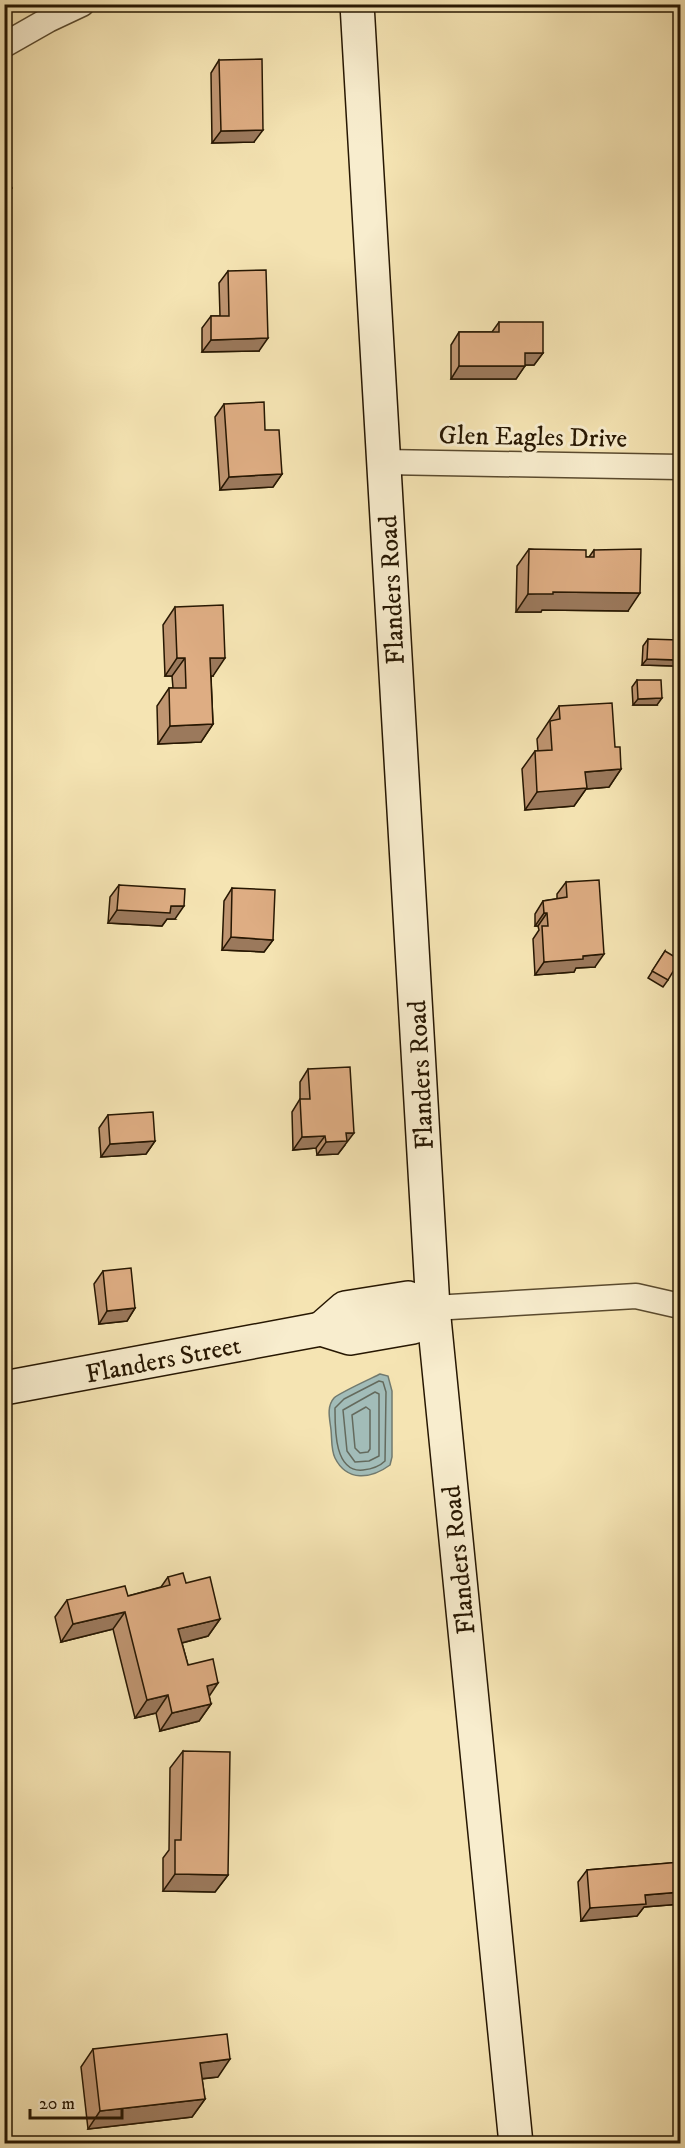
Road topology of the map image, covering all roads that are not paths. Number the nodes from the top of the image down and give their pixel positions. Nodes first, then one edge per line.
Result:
1 (82, 4) edge
2 (357, 4) edge
3 (4, 45) edge
4 (384, 462) junction
5 (681, 467) edge
6 (681, 1306) edge
7 (433, 1308) junction
8 (4, 1388) edge
9 (516, 2144) edge

1 - 3 street
2 - 4 street, Flanders Road
4 - 5 street, Glen Eagles Drive
4 - 7 street, Flanders Road
6 - 7 street
7 - 8 street, Flanders Street
7 - 9 street, Flanders Road

